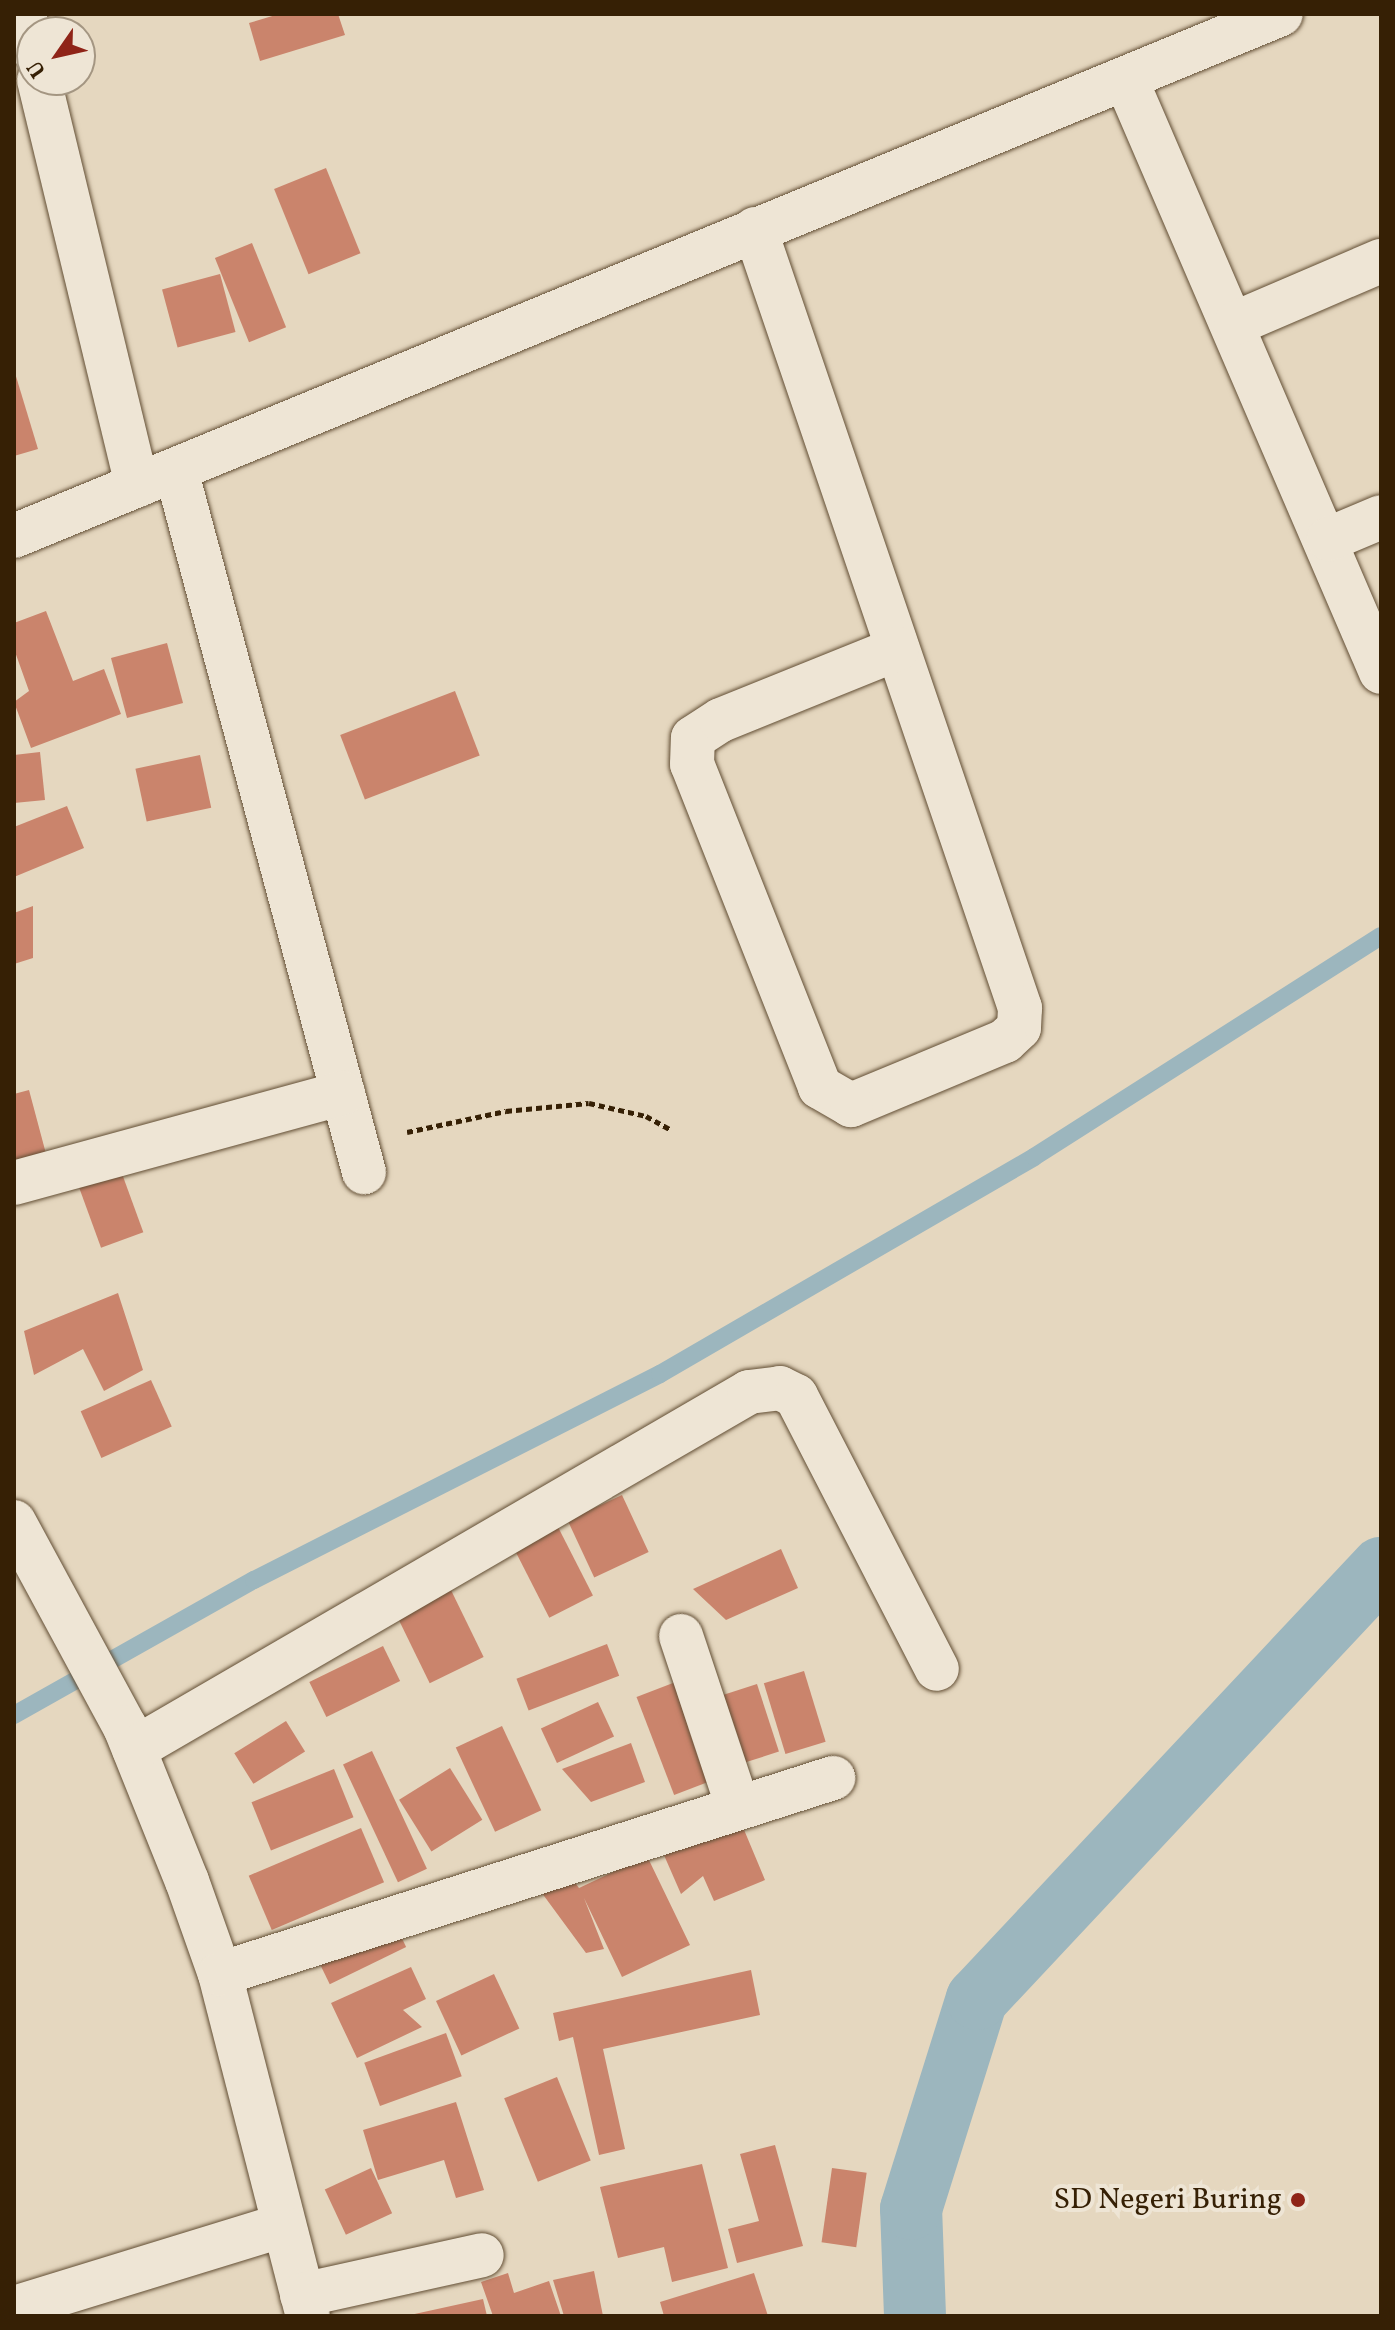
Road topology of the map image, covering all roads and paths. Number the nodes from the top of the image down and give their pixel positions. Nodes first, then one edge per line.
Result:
1 (1281, 14) edge
2 (1127, 82) junction
3 (37, 96) edge
4 (32, 130) edge
5 (755, 229) junction
6 (1381, 261) edge
7 (1236, 323) junction
8 (156, 477) junction
9 (1381, 517) edge
10 (14, 536) edge
11 (1329, 539) junction
12 (897, 649) junction
13 (1381, 672) edge
14 (346, 1104) junction
15 (671, 1130) dead end
16 (364, 1172) dead end
17 (14, 1183) edge
18 (14, 1522) edge
19 (681, 1636) dead end
20 (937, 1669) dead end
21 (130, 1738) junction
22 (833, 1778) dead end
23 (738, 1807) junction
24 (220, 1974) junction
25 (281, 2226) junction
26 (482, 2255) dead end
27 (305, 2305) edge
28 (14, 2308) edge

1 - 2 street
2 - 5 street
2 - 7 street
3 - 4 street
4 - 8 street
5 - 8 street
5 - 12 street
6 - 7 street
7 - 11 street
8 - 10 street
8 - 14 street
9 - 11 street
11 - 13 street
12 - 12 street
14 - 15 path
14 - 16 street
14 - 17 street
18 - 21 street
19 - 23 street
20 - 21 street
21 - 24 street
22 - 23 street
23 - 24 street
24 - 25 street
25 - 27 street
25 - 28 street
26 - 27 street

